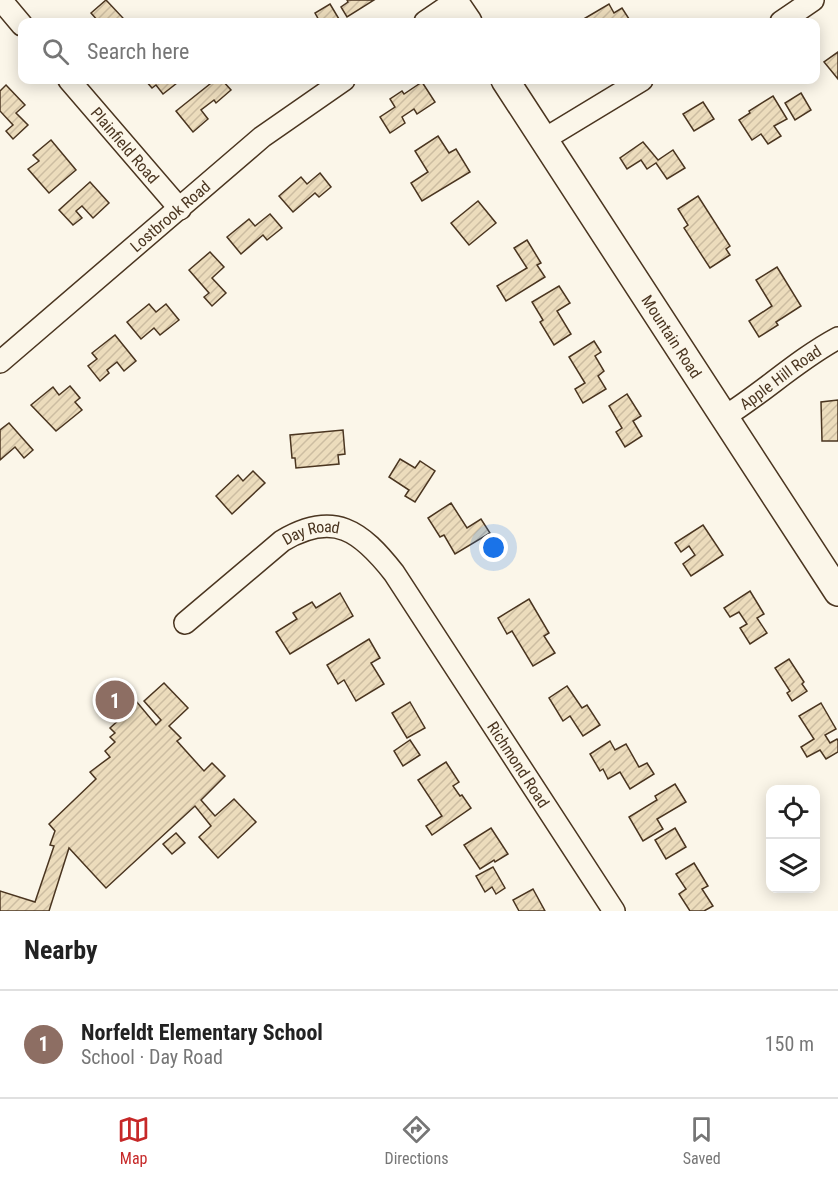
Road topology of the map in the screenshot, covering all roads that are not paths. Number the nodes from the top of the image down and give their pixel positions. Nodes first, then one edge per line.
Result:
1 (1, 0) edge
2 (813, 0) edge
3 (458, 8) edge
4 (434, 18) edge
5 (787, 18) edge
6 (18, 20) edge
7 (72, 84) edge
8 (338, 84) edge
9 (508, 84) edge
10 (635, 84) edge
11 (543, 140) junction
12 (180, 208) junction
13 (838, 338) edge
14 (0, 362) edge
15 (724, 417) junction
16 (838, 592) edge
17 (423, 618) joint
18 (186, 622) dead end
19 (614, 911) edge

1 - 6 street
2 - 5 street
3 - 4 street
7 - 12 street, Plainfield Road
8 - 12 street, Lostbrook Road
9 - 11 main road, Mountain Road
10 - 11 street
11 - 15 main road, Mountain Road
12 - 14 street, Lostbrook Road
13 - 15 street, Apple Hill Road
15 - 16 main road, Mountain Road
17 - 18 street, Day Road
17 - 19 street, Richmond Road

